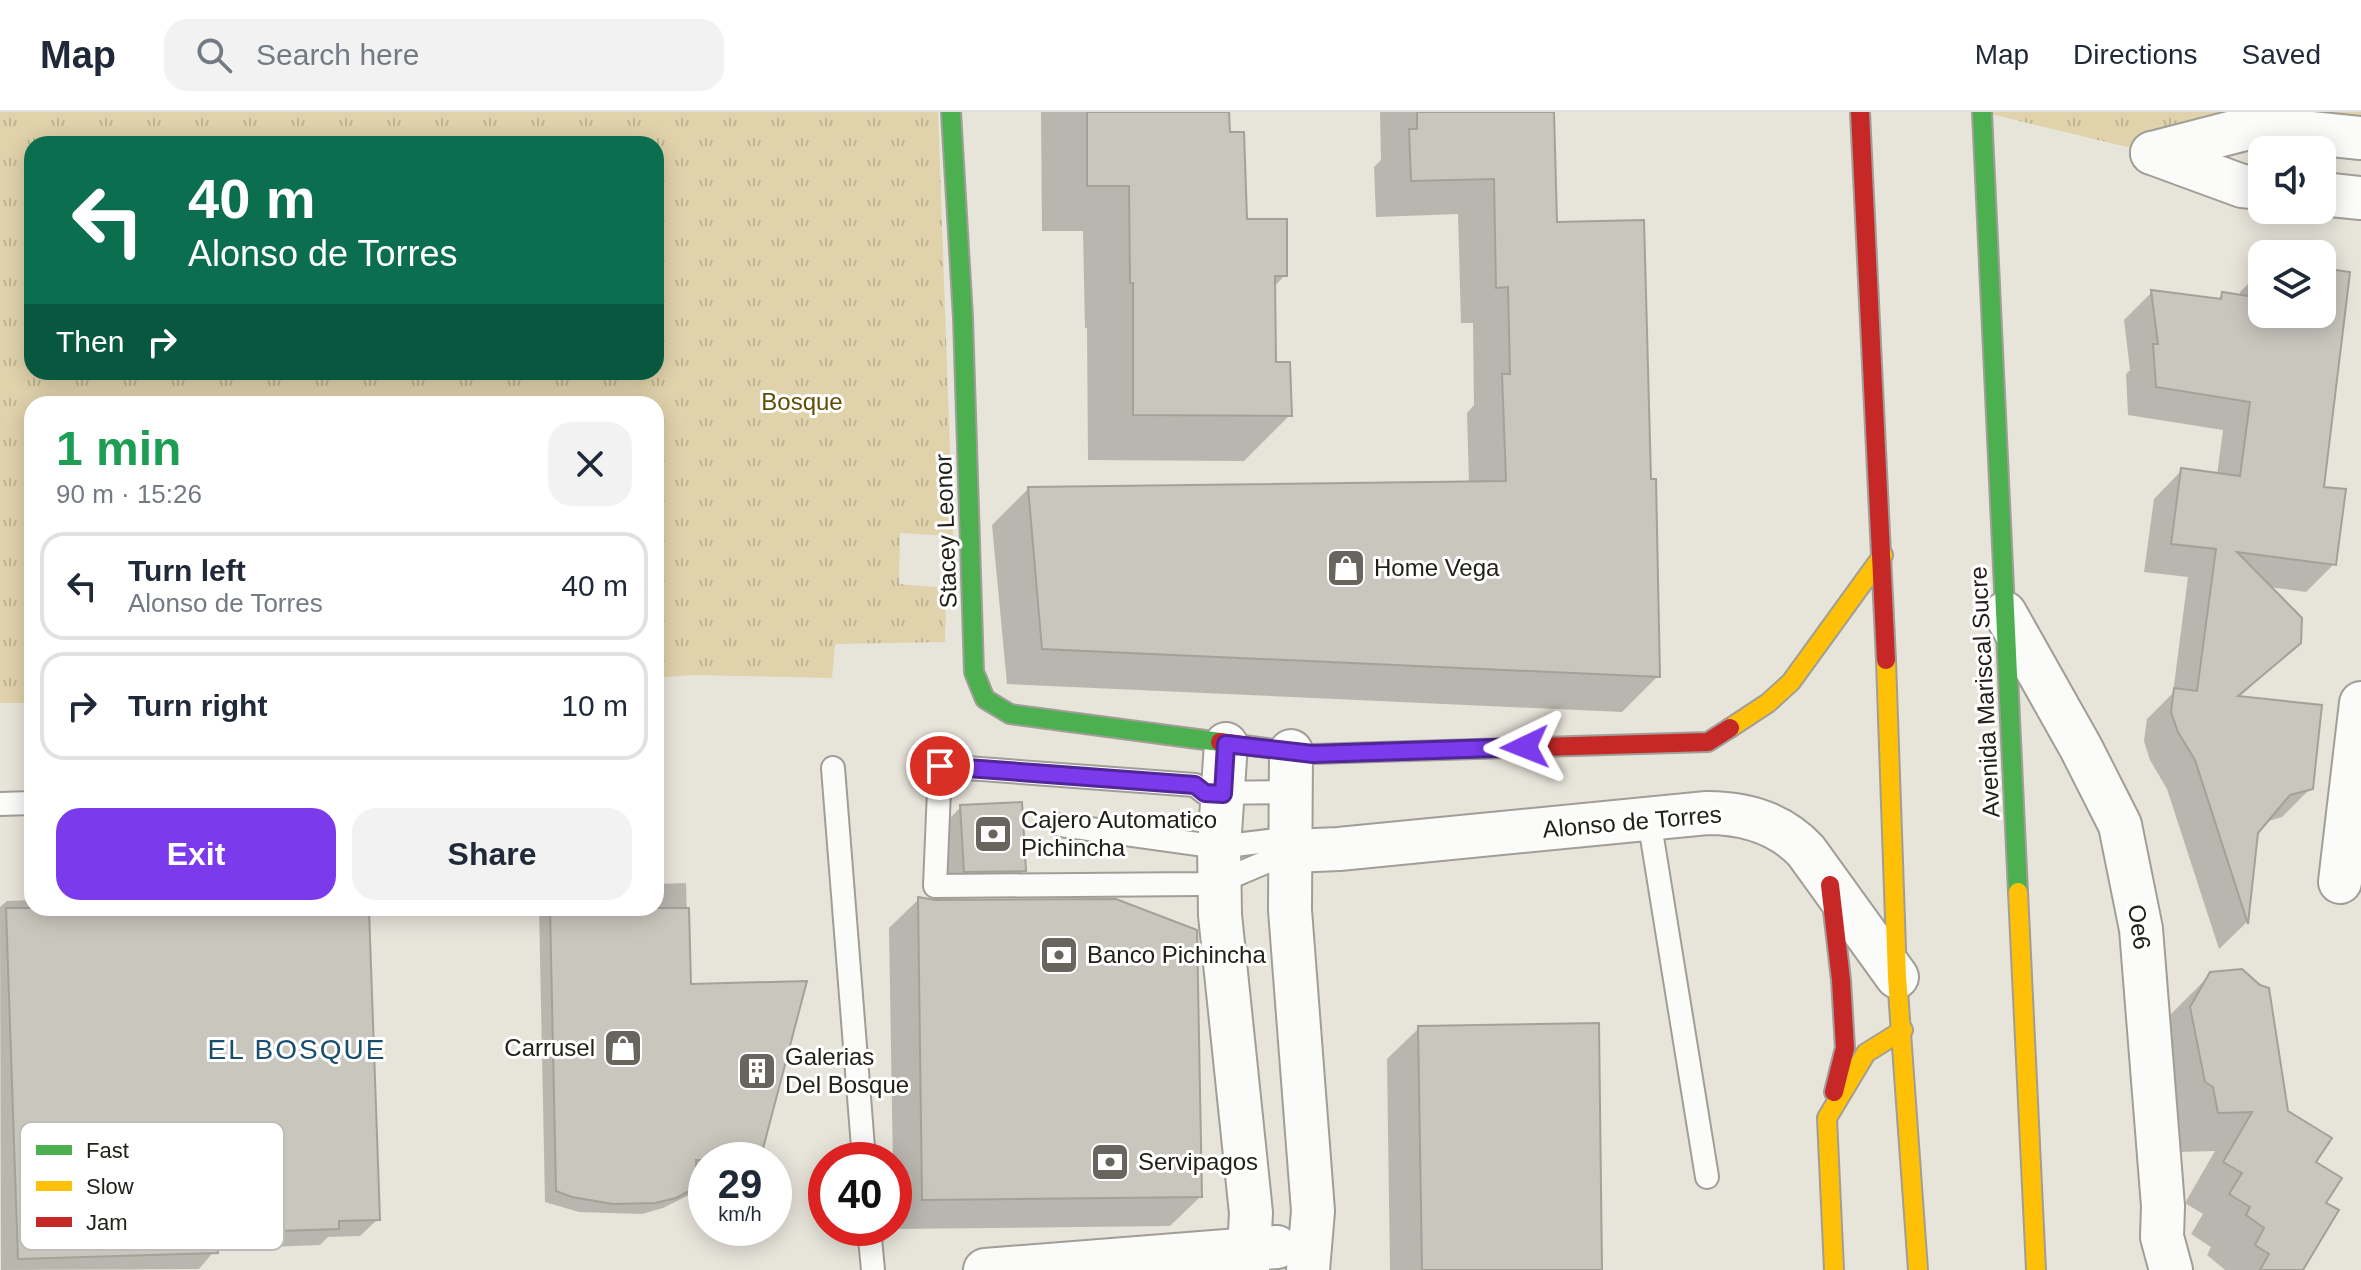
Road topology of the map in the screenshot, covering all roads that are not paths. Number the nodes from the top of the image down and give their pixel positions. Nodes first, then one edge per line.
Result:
1 (951, 112) edge
2 (1860, 112) edge
3 (1982, 112) edge
4 (2361, 138) edge
5 (2248, 187) edge
6 (2336, 195) edge
7 (2361, 198) edge
8 (1883, 555) junction
9 (2005, 613) junction
10 (2361, 703) edge
11 (1226, 744) junction
12 (1291, 751) junction
13 (833, 768) dead end
14 (1291, 792) junction
15 (1223, 794) junction
16 (24, 803) edge
17 (0, 804) edge
18 (1649, 819) junction
19 (1061, 825) dead end
20 (1292, 844) junction
21 (1219, 864) junction
22 (2340, 882) dead end
23 (1830, 885) junction
24 (1897, 977) junction
25 (1903, 1030) junction
26 (1827, 1118) junction
27 (863, 1142) edge
28 (1707, 1177) dead end
29 (871, 1246) edge
30 (1309, 1257) edge
31 (1249, 1260) edge
32 (873, 1270) edge
33 (985, 1270) edge
34 (1834, 1270) edge
35 (1918, 1270) edge
36 (2036, 1270) edge
37 (2171, 1270) edge

1 - 11 main road, Stacey Leonor
2 - 8 main road
3 - 9 main road, Avenida Mariscal Sucre
4 - 5 street
6 - 7 street
8 - 12 main road
8 - 24 main road
9 - 36 main road, Avenida Mariscal Sucre
9 - 37 street, Oe6
10 - 22 street
11 - 12 main road
11 - 15 street
12 - 14 street
13 - 27 lane
14 - 15 lane
14 - 20 street
15 - 21 street
15 - 21 lane
16 - 17 lane
18 - 20 street, Alonso de Torres
18 - 23 street, Alonso de Torres
18 - 28 lane
19 - 21 lane
20 - 21 lane
20 - 21 lane
20 - 30 street
21 - 31 street
23 - 24 street, Alonso de Torres
23 - 26 main road
24 - 25 main road
25 - 26 main road
25 - 35 main road
26 - 34 main road
29 - 32 lane
30 - 31 street
31 - 33 street

